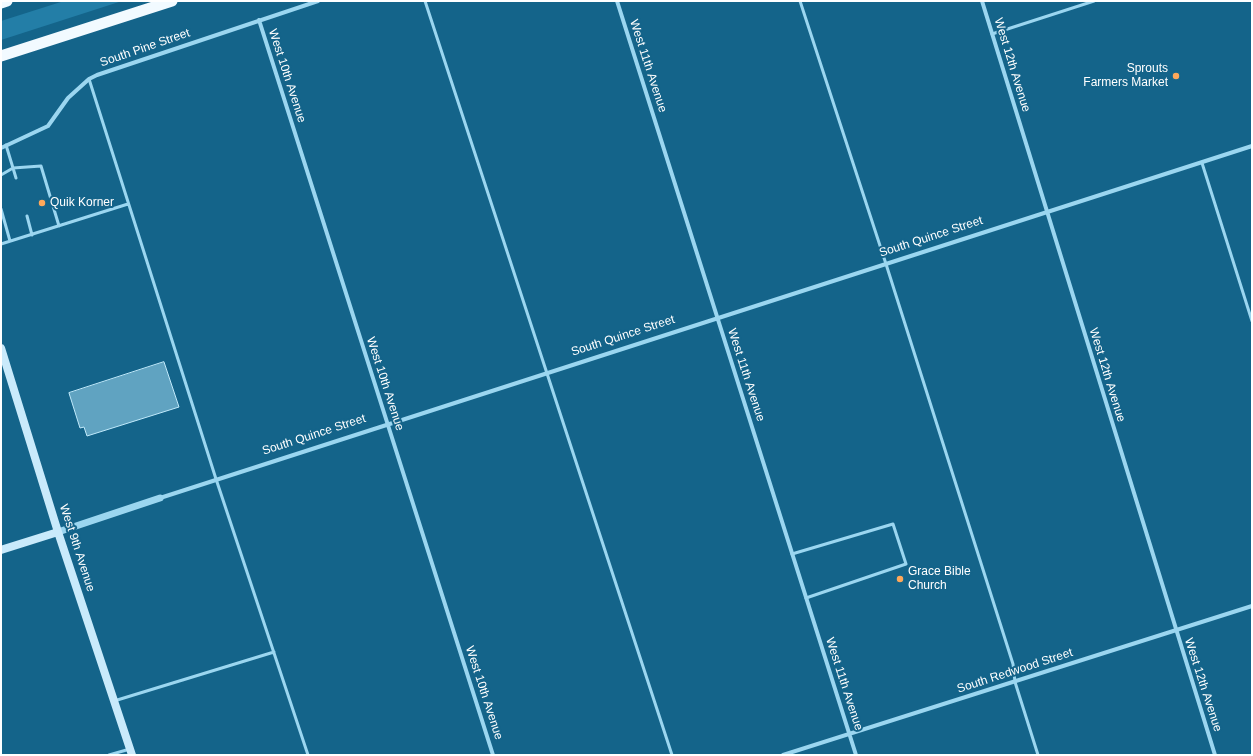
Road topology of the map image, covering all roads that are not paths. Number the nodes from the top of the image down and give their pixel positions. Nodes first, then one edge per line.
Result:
1 (7, 1) edge
2 (172, 1) edge
3 (318, 1) edge
4 (425, 1) edge
5 (617, 1) edge
6 (800, 1) edge
7 (982, 1) edge
8 (1094, 1) edge
9 (1, 3) edge
10 (259, 20) junction
11 (992, 34) junction
12 (1, 56) edge
13 (89, 79) junction
14 (6, 145) junction
15 (1252, 146) edge
16 (1, 148) edge
17 (1202, 162) junction
18 (13, 168) junction
19 (1, 175) edge
20 (16, 178) dead end
21 (128, 204) junction
22 (1, 209) edge
23 (1047, 213) junction
24 (27, 216) dead end
25 (59, 226) junction
26 (32, 235) junction
27 (10, 240) junction
28 (1, 244) edge
29 (886, 264) junction
30 (717, 318) junction
31 (1252, 321) edge
32 (1, 348) edge
33 (548, 373) junction
34 (388, 424) junction
35 (216, 479) junction
36 (160, 498) joint
37 (58, 532) junction
38 (1, 550) edge
39 (792, 554) junction
40 (806, 598) junction
41 (1252, 606) edge
42 (1175, 630) junction
43 (274, 652) junction
44 (1015, 682) junction
45 (114, 701) junction
46 (849, 735) junction
47 (131, 752) edge
48 (109, 755) edge
49 (308, 755) edge
50 (493, 755) edge
51 (672, 755) edge
52 (783, 755) edge
53 (856, 755) edge
54 (1038, 755) edge
55 (1215, 755) edge

1 - 9 highway
2 - 12 highway
3 - 10 street, South Pine Street
4 - 33 lane
5 - 30 street, West 11th Avenue
6 - 29 lane
7 - 11 street, West 12th Avenue
8 - 11 lane
10 - 13 street, South Pine Street
10 - 34 street, West 10th Avenue
11 - 23 street, West 12th Avenue
13 - 14 street, South Pine Street
13 - 21 lane
14 - 16 street, South Pine Street
14 - 18 lane
15 - 17 street, South Quince Street
17 - 23 street, South Quince Street
17 - 31 lane
18 - 19 lane
18 - 20 lane
18 - 25 lane
21 - 25 lane
21 - 35 lane
22 - 27 lane
23 - 29 street, South Quince Street
23 - 42 street, West 12th Avenue
24 - 26 lane
25 - 26 lane
26 - 27 lane
27 - 28 lane
29 - 30 street, South Quince Street
29 - 44 lane
30 - 33 street, South Quince Street
30 - 39 street, West 11th Avenue
32 - 37 main road, West 9th Avenue
33 - 34 street, South Quince Street
33 - 51 lane
34 - 35 street, South Quince Street
34 - 50 street, West 10th Avenue
35 - 36 street, South Quince Street
35 - 43 lane
36 - 37 street, South Quince Street
37 - 38 main road, South Quince Street
37 - 45 main road, West 9th Avenue
39 - 40 street, West 11th Avenue
39 - 40 lane
40 - 46 street, West 11th Avenue
41 - 42 street, South Redwood Street
42 - 44 street, South Redwood Street
42 - 55 street, West 12th Avenue
43 - 45 lane
43 - 49 lane
44 - 46 street, South Redwood Street
44 - 54 lane
45 - 47 main road, West 9th Avenue
46 - 52 street, South Redwood Street
46 - 53 street, West 11th Avenue
47 - 48 lane

